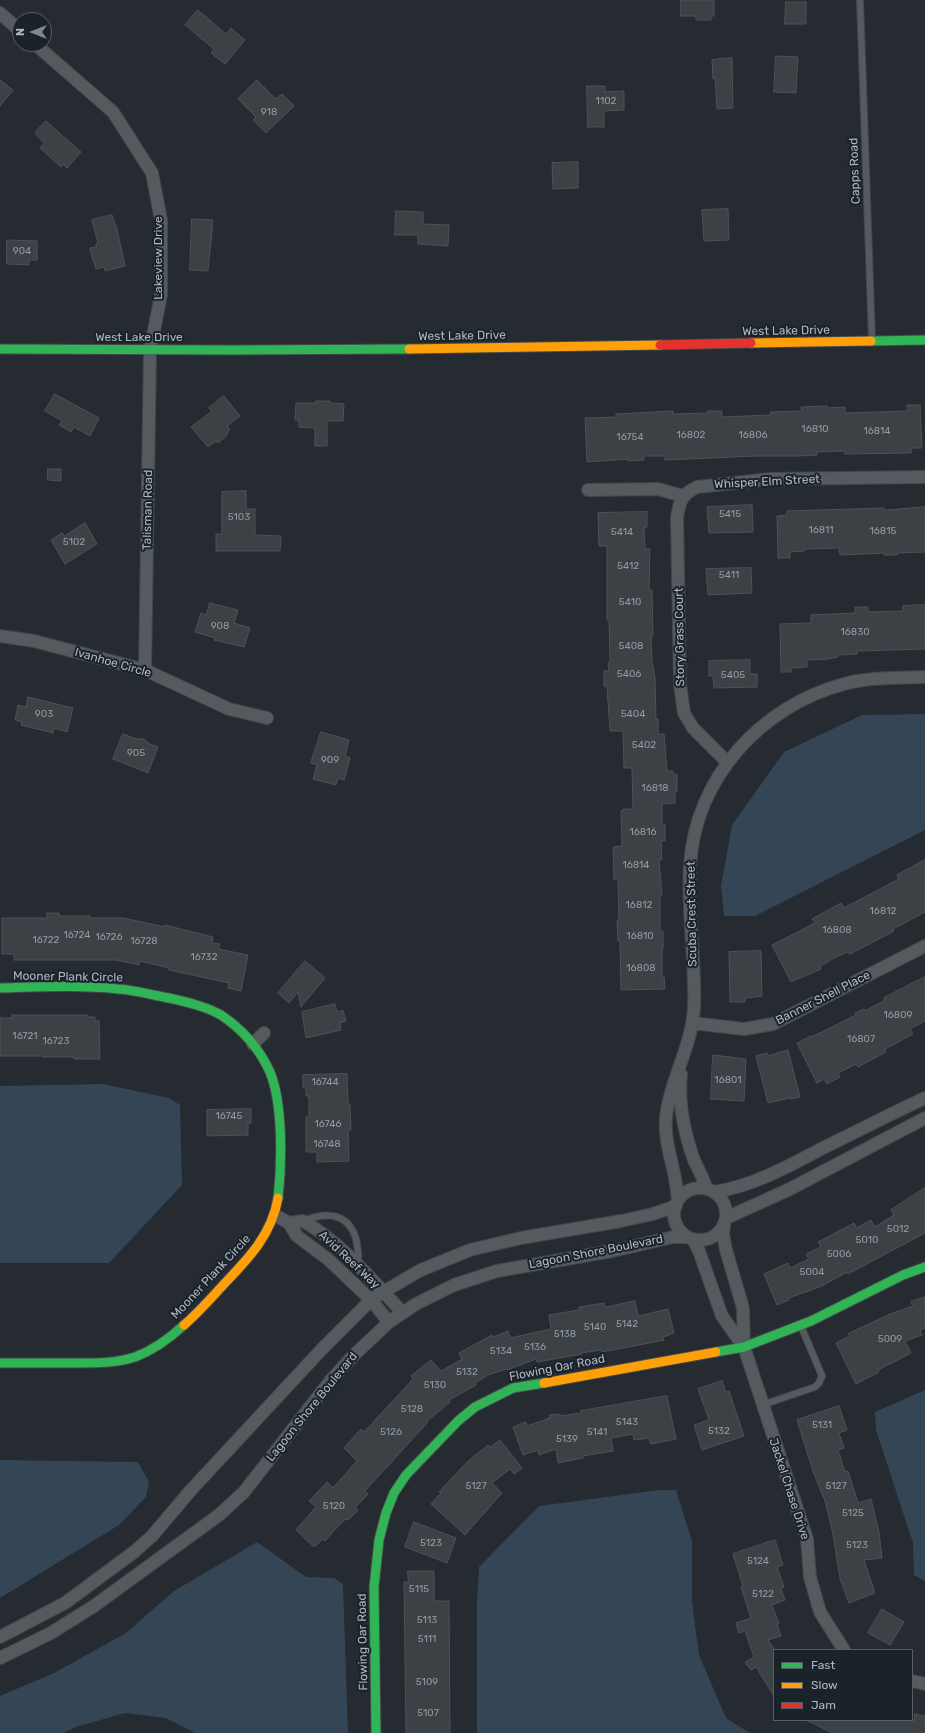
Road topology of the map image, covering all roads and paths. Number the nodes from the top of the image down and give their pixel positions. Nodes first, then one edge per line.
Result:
1 (860, 0) edge
2 (0, 13) edge
3 (12, 24) edge
4 (44, 52) edge
5 (925, 340) edge
6 (872, 341) junction
7 (0, 349) edge
8 (150, 351) junction
9 (925, 477) edge
10 (588, 490) dead end
11 (683, 496) junction
12 (0, 636) edge
13 (145, 670) junction
14 (925, 677) edge
15 (267, 718) dead end
16 (727, 762) junction
17 (925, 946) edge
18 (0, 988) edge
19 (692, 1023) junction
20 (264, 1033) dead end
21 (253, 1044) junction
22 (683, 1057) junction
23 (925, 1098) edge
24 (925, 1118) edge
25 (710, 1190) junction
26 (677, 1203) junction
27 (275, 1214) junction
28 (303, 1221) junction
29 (289, 1222) junction
30 (725, 1222) junction
31 (690, 1238) junction
32 (357, 1266) junction
33 (925, 1267) edge
34 (383, 1292) junction
35 (371, 1300) junction
36 (402, 1312) junction
37 (389, 1322) junction
38 (801, 1325) junction
39 (744, 1348) junction
40 (0, 1363) edge
41 (762, 1405) junction
42 (0, 1637) edge
43 (843, 1649) edge
44 (0, 1658) edge
45 (913, 1681) edge
46 (925, 1684) edge
47 (376, 1733) edge

1 - 6 lane, Capps Road
2 - 3 street
4 - 8 street, Lakeview Drive
5 - 6 street, West Lake Drive
6 - 8 street, West Lake Drive
7 - 8 street, West Lake Drive
8 - 13 street, Talisman Road
9 - 11 street, Whisper Elm Street
10 - 11 street
11 - 16 street, Story Grass Court
12 - 13 street, Ivanhoe Circle
13 - 15 street, Ivanhoe Circle
14 - 16 street, Scuba Crest Street
16 - 19 street, Scuba Crest Street
17 - 19 street, Banner Shell Place
18 - 21 street, Mooner Plank Circle
19 - 22 street, Scuba Crest Street
20 - 21 street
21 - 27 street, Mooner Plank Circle
22 - 25 street, Scuba Crest Street
22 - 26 street, Scuba Crest Street
23 - 25 street
24 - 30 street
25 - 26 street
25 - 30 street
26 - 31 street
26 - 34 street
27 - 29 street, Avid Reef Way
27 - 40 street, Mooner Plank Circle
28 - 29 street
28 - 32 street, Avid Reef Way
28 - 32 lane
29 - 35 street, Avid Reef Way
30 - 31 street
30 - 39 street, Jackel Chase Drive
31 - 36 street, Lagoon Shore Boulevard
31 - 39 street, Jackel Chase Drive
32 - 34 street, Avid Reef Way
33 - 38 street
34 - 35 street
34 - 36 street, Avid Reef Way
35 - 37 street, Avid Reef Way
35 - 42 street
36 - 37 street, Lagoon Shore Boulevard
37 - 44 street, Lagoon Shore Boulevard
38 - 39 street
38 - 41 lane
39 - 41 street, Jackel Chase Drive
39 - 47 street, Flowing Oar Road
41 - 43 street, Jackel Chase Drive
45 - 46 street

